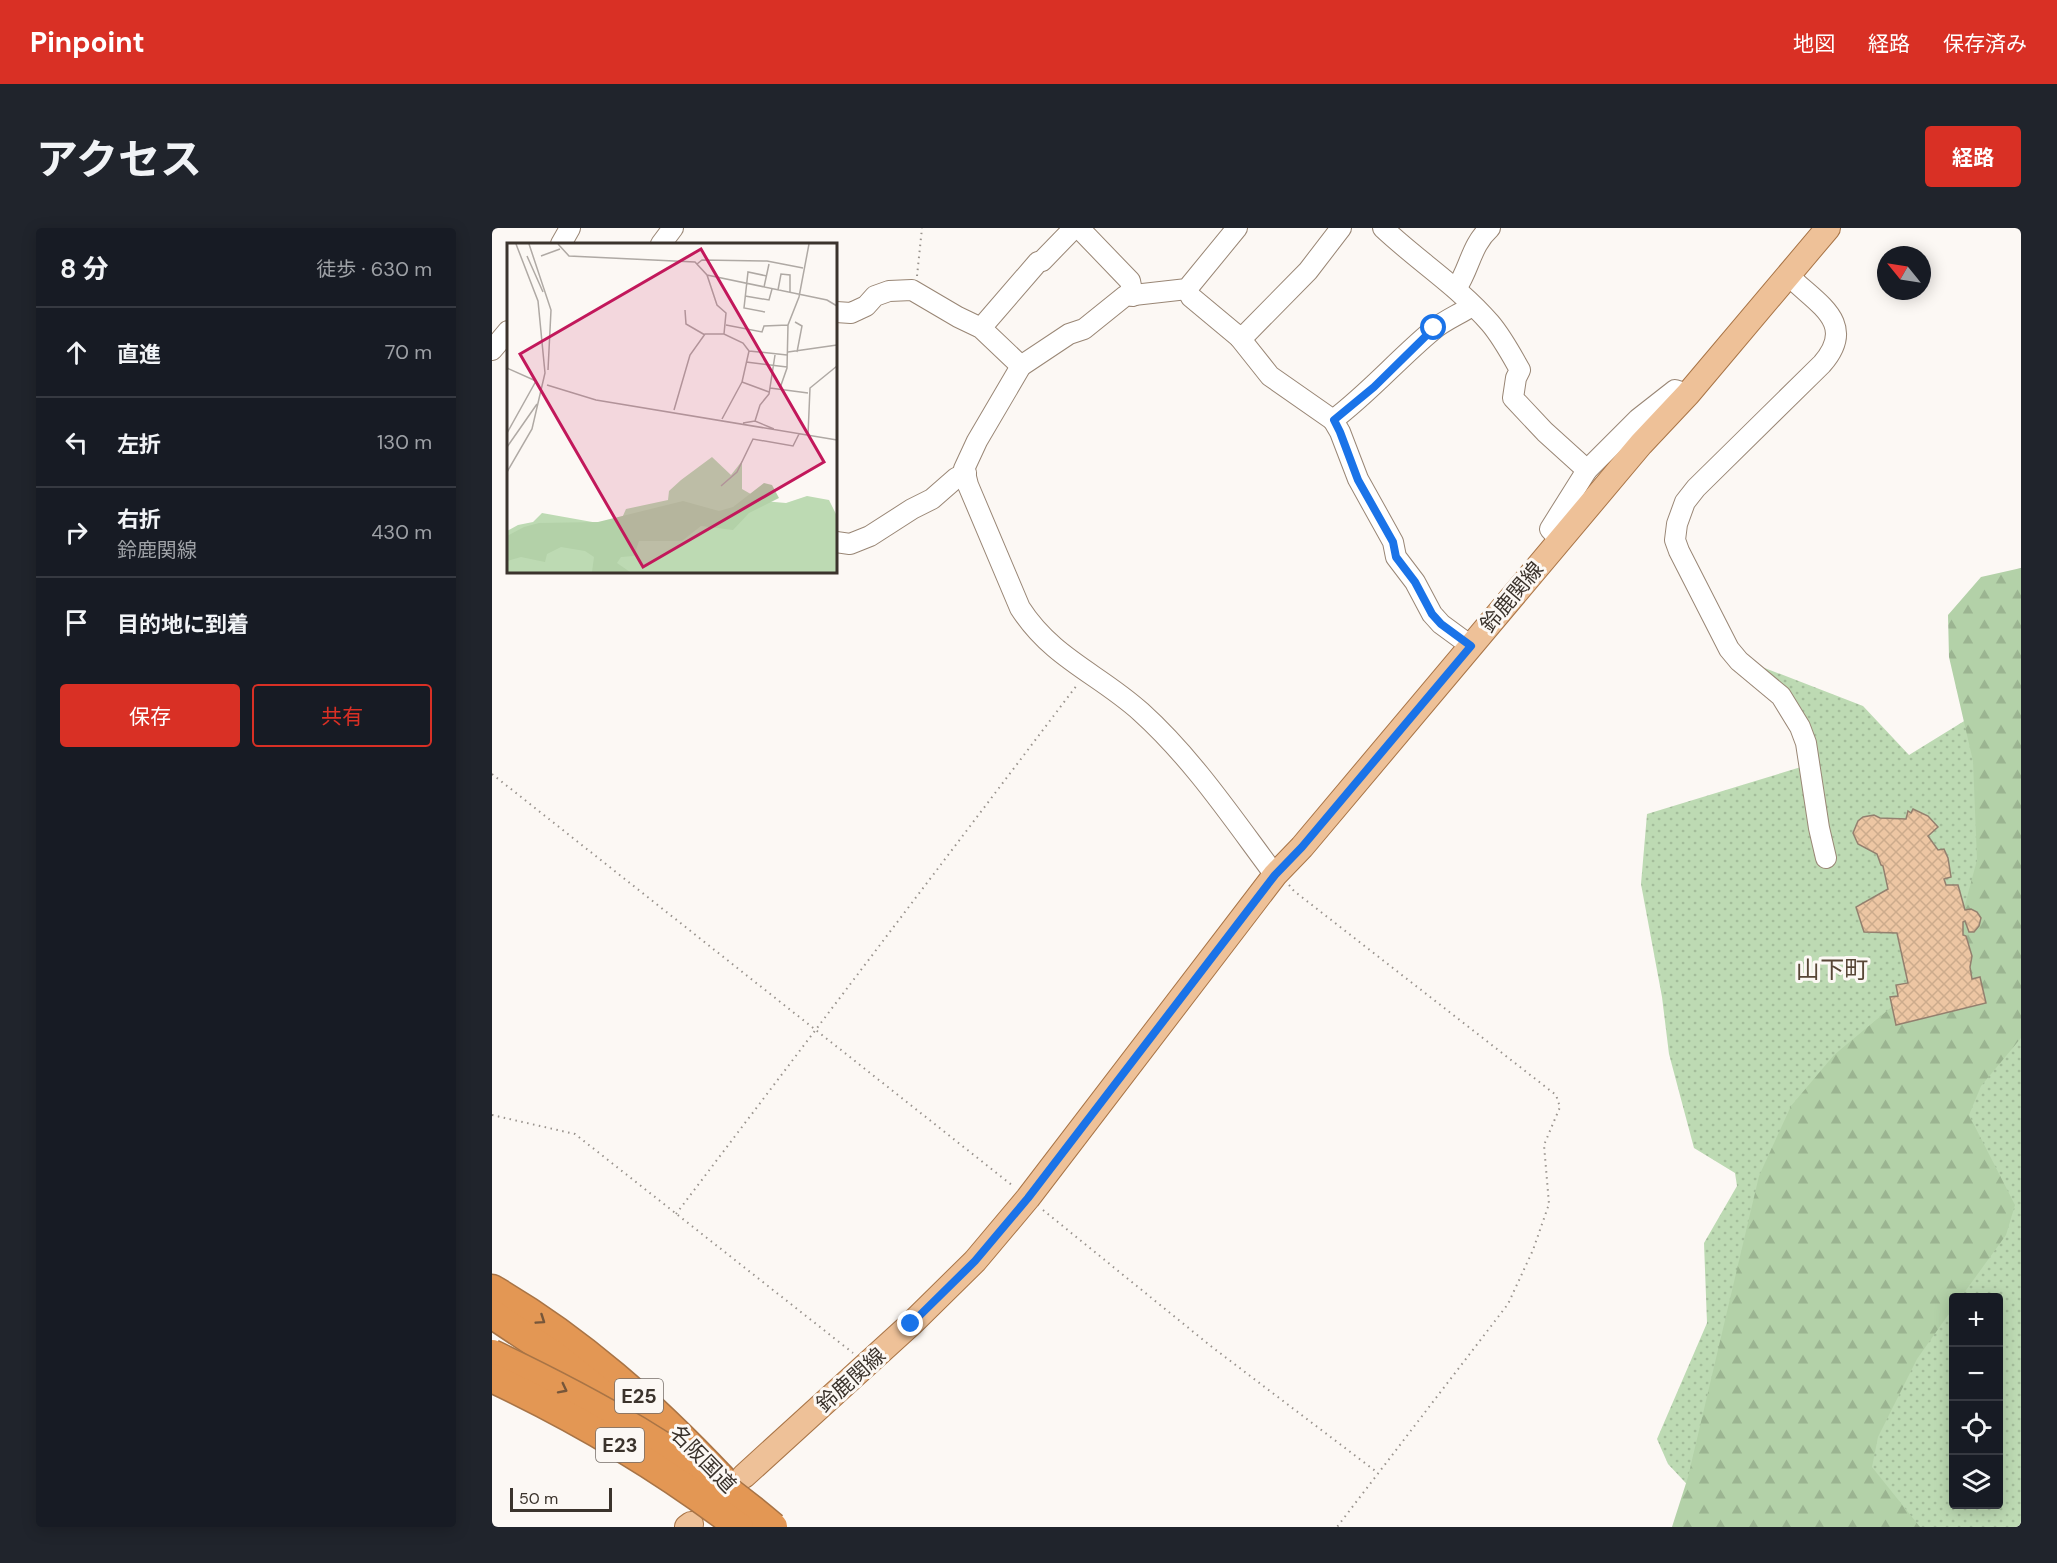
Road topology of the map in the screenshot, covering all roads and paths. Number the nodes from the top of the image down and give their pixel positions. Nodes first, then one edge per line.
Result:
1 (570, 228) edge
2 (674, 228) edge
3 (922, 228) edge
4 (1074, 228) edge
5 (1079, 228) edge
6 (1237, 228) edge
7 (1341, 228) edge
8 (1383, 228) edge
9 (1825, 229) edge
10 (1483, 230) edge
11 (562, 243) edge
12 (662, 243) edge
13 (1789, 276) junction
14 (1187, 289) junction
15 (1456, 289) junction
16 (912, 290) junction
17 (1133, 296) junction
18 (1472, 306) junction
19 (837, 312) edge
20 (981, 328) junction
21 (507, 332) edge
22 (1239, 337) junction
23 (492, 350) edge
24 (1021, 366) junction
25 (1688, 394) junction
26 (1334, 420) junction
27 (1587, 470) junction
28 (966, 473) junction
29 (1560, 540) junction
30 (837, 542) edge
31 (1471, 646) junction
32 (1086, 673) junction
33 (492, 774) edge
34 (1826, 858) dead end
35 (1275, 875) junction
36 (815, 1030) junction
37 (492, 1115) edge
38 (1028, 1198) junction
39 (676, 1214) junction
40 (492, 1289) edge
41 (492, 1314) edge
42 (492, 1353) edge
43 (867, 1365) junction
44 (492, 1378) edge
45 (1378, 1473) junction
46 (744, 1476) dead end
47 (739, 1527) edge
48 (765, 1527) edge
49 (773, 1527) edge
50 (1337, 1527) edge

1 - 11 street
2 - 12 street
3 - 16 path
4 - 20 street
5 - 17 street
6 - 14 street
7 - 22 street
8 - 15 street
9 - 13 main road, 鈴鹿関線
10 - 15 street
13 - 25 main road, 鈴鹿関線
13 - 34 street
14 - 17 street
14 - 22 street
15 - 18 street
16 - 19 street
16 - 20 street
17 - 24 street
18 - 26 street
18 - 27 street
20 - 24 street
21 - 23 street
22 - 26 street
24 - 28 street
25 - 27 street
25 - 29 main road, 鈴鹿関線
26 - 31 street
27 - 29 street
28 - 30 street
28 - 32 street
29 - 31 main road, 鈴鹿関線
31 - 35 main road, 鈴鹿関線
32 - 35 street
32 - 36 path
33 - 36 path
35 - 38 main road, 鈴鹿関線
35 - 45 path
36 - 38 path
36 - 39 path
37 - 39 path
38 - 43 main road, 鈴鹿関線
38 - 45 path
39 - 43 path
40 -> 48 highway, 名阪国道 / E25
41 - 47 highway, 名阪国道 / E25
42 -> 49 highway, E23, bridge
43 - 46 main road, 鈴鹿関線
44 - 47 highway, E23, bridge
45 - 50 path

